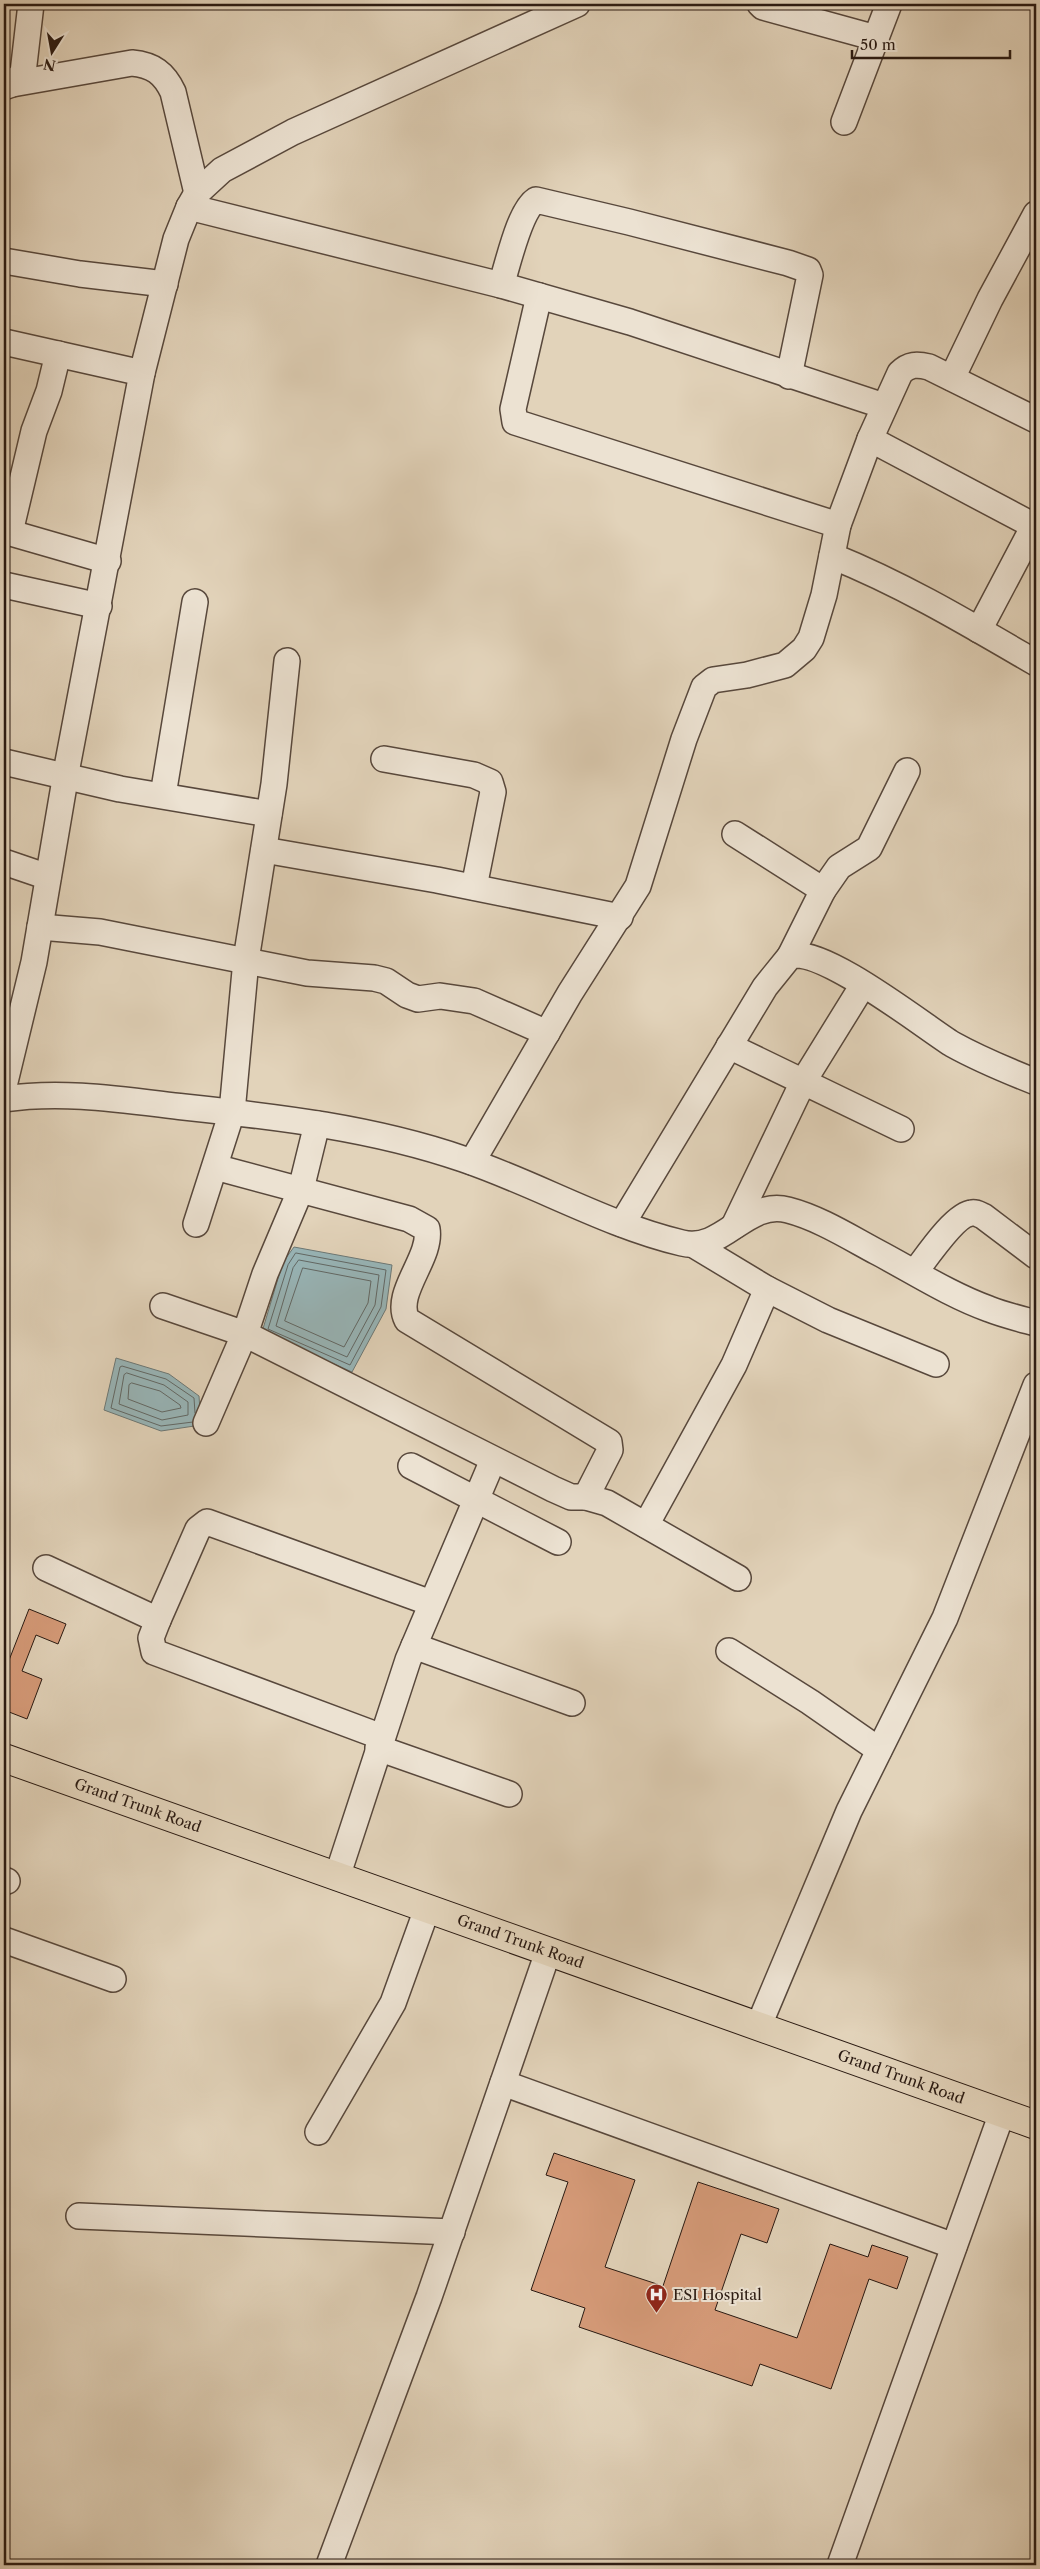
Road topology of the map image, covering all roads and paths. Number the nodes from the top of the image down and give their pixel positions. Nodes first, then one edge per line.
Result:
1 (30, 4) edge
2 (577, 4) edge
3 (760, 4) edge
4 (889, 4) edge
5 (876, 38) junction
6 (8, 86) edge
7 (844, 122) dead end
8 (193, 200) junction
9 (1036, 214) edge
10 (4, 261) edge
11 (165, 284) junction
12 (501, 285) junction
13 (539, 296) junction
14 (4, 342) edge
15 (58, 354) junction
16 (142, 373) junction
17 (789, 376) junction
18 (952, 378) junction
19 (884, 406) junction
20 (1036, 420) edge
21 (870, 439) junction
22 (838, 525) junction
23 (1036, 525) edge
24 (7, 532) edge
25 (832, 556) junction
26 (108, 561) junction
27 (4, 585) edge
28 (195, 602) dead end
29 (99, 606) junction
30 (979, 630) junction
31 (287, 661) dead end
32 (1036, 663) edge
33 (384, 759) dead end
34 (4, 762) edge
35 (907, 772) dead end
36 (65, 777) junction
37 (163, 795) junction
38 (269, 814) junction
39 (734, 834) dead end
40 (264, 850) junction
41 (4, 862) edge
42 (48, 877) junction
43 (474, 887) junction
44 (823, 890) junction
45 (620, 917) junction
46 (40, 926) junction
47 (790, 956) junction
48 (246, 960) junction
49 (863, 985) junction
50 (547, 1033) junction
51 (728, 1046) junction
52 (802, 1082) junction
53 (1036, 1082) edge
54 (4, 1086) edge
55 (4, 1099) edge
56 (232, 1112) junction
57 (317, 1124) junction
58 (901, 1129) dead end
59 (472, 1162) junction
60 (214, 1167) junction
61 (301, 1189) junction
62 (196, 1224) dead end
63 (622, 1224) junction
64 (734, 1226) junction
65 (694, 1245) junction
66 (1036, 1256) edge
67 (915, 1272) junction
68 (767, 1289) junction
69 (163, 1306) dead end
70 (1036, 1323) edge
71 (245, 1334) junction
72 (936, 1364) dead end
73 (1036, 1385) edge
74 (206, 1423) dead end
75 (493, 1460) junction
76 (411, 1466) dead end
77 (586, 1497) junction
78 (476, 1500) junction
79 (646, 1525) junction
80 (558, 1542) dead end
81 (46, 1568) dead end
82 (738, 1578) dead end
83 (431, 1603) junction
84 (158, 1620) junction
85 (414, 1646) junction
86 (730, 1651) dead end
87 (572, 1703) dead end
88 (380, 1742) junction
89 (879, 1750) junction
90 (4, 1758) edge
91 (508, 1794) dead end
92 (337, 1877) junction
93 (427, 1908) junction
94 (4, 1940) edge
95 (548, 1952) junction
96 (113, 1979) dead end
97 (759, 2025) junction
98 (503, 2083) junction
99 (1002, 2113) junction
100 (1036, 2125) edge
101 (318, 2132) dead end
102 (79, 2216) dead end
103 (452, 2232) junction
104 (954, 2246) junction
105 (329, 2565) edge
106 (840, 2565) edge

1 - 6 street
2 - 8 street
3 - 5 street
4 - 5 street
5 - 7 street
6 - 8 street
8 - 11 street
8 - 12 street
9 - 18 street
10 - 11 street
11 - 16 street
12 - 13 street
12 - 17 street
13 - 17 street
13 - 22 street
14 - 15 street
15 - 16 street
15 - 24 street
16 - 26 street
17 - 19 street
18 - 19 street
18 - 20 street
19 - 21 street
21 - 22 street
21 - 23 street
22 - 25 street
23 - 30 street
24 - 26 street
25 - 30 street
25 - 45 street
26 - 29 street
27 - 29 street
28 - 37 street
29 - 36 street
30 - 32 street
31 - 38 street
33 - 43 street
34 - 36 street
35 - 44 street
36 - 37 street
36 - 42 street
37 - 38 street
38 - 40 street
39 - 44 street
40 - 43 street
40 - 48 street
41 - 42 street
42 - 46 street
43 - 45 street
44 - 47 street
45 - 50 street
46 - 48 street
46 - 54 street
47 - 49 street
47 - 51 street
48 - 50 street
48 - 56 street
49 - 52 street
49 - 53 street
50 - 59 street
51 - 52 street
51 - 63 street
52 - 58 street
52 - 64 street
55 - 56 street
56 - 57 street
56 - 60 street
57 - 59 street
57 - 61 street
59 - 63 street
60 - 61 street
60 - 62 street
61 - 71 street
61 - 77 street
63 - 65 street
64 - 65 street
64 - 67 street
65 - 68 street
66 - 67 street
67 - 70 street
68 - 72 street
68 - 79 street
69 - 71 street
71 - 74 street
71 - 75 street
73 - 89 street
75 - 77 street
75 - 78 street
76 - 78 street
77 - 79 street
78 - 80 street
78 - 83 street
79 - 82 street
81 - 84 street
83 - 84 street
83 - 85 street
84 - 88 street
85 - 87 street
85 - 88 street
86 - 89 street
88 - 91 street
88 - 92 street
89 - 97 street
90 - 92 main road, Grand Trunk Road
92 - 93 main road, Grand Trunk Road
93 - 95 main road, Grand Trunk Road
93 - 101 street
94 - 96 street
95 - 97 main road, Grand Trunk Road
95 - 98 street
97 - 99 main road, Grand Trunk Road
98 - 103 street
98 - 104 street
99 - 100 main road, Grand Trunk Road
99 - 104 street
102 - 103 street
103 - 105 street
104 - 106 street

